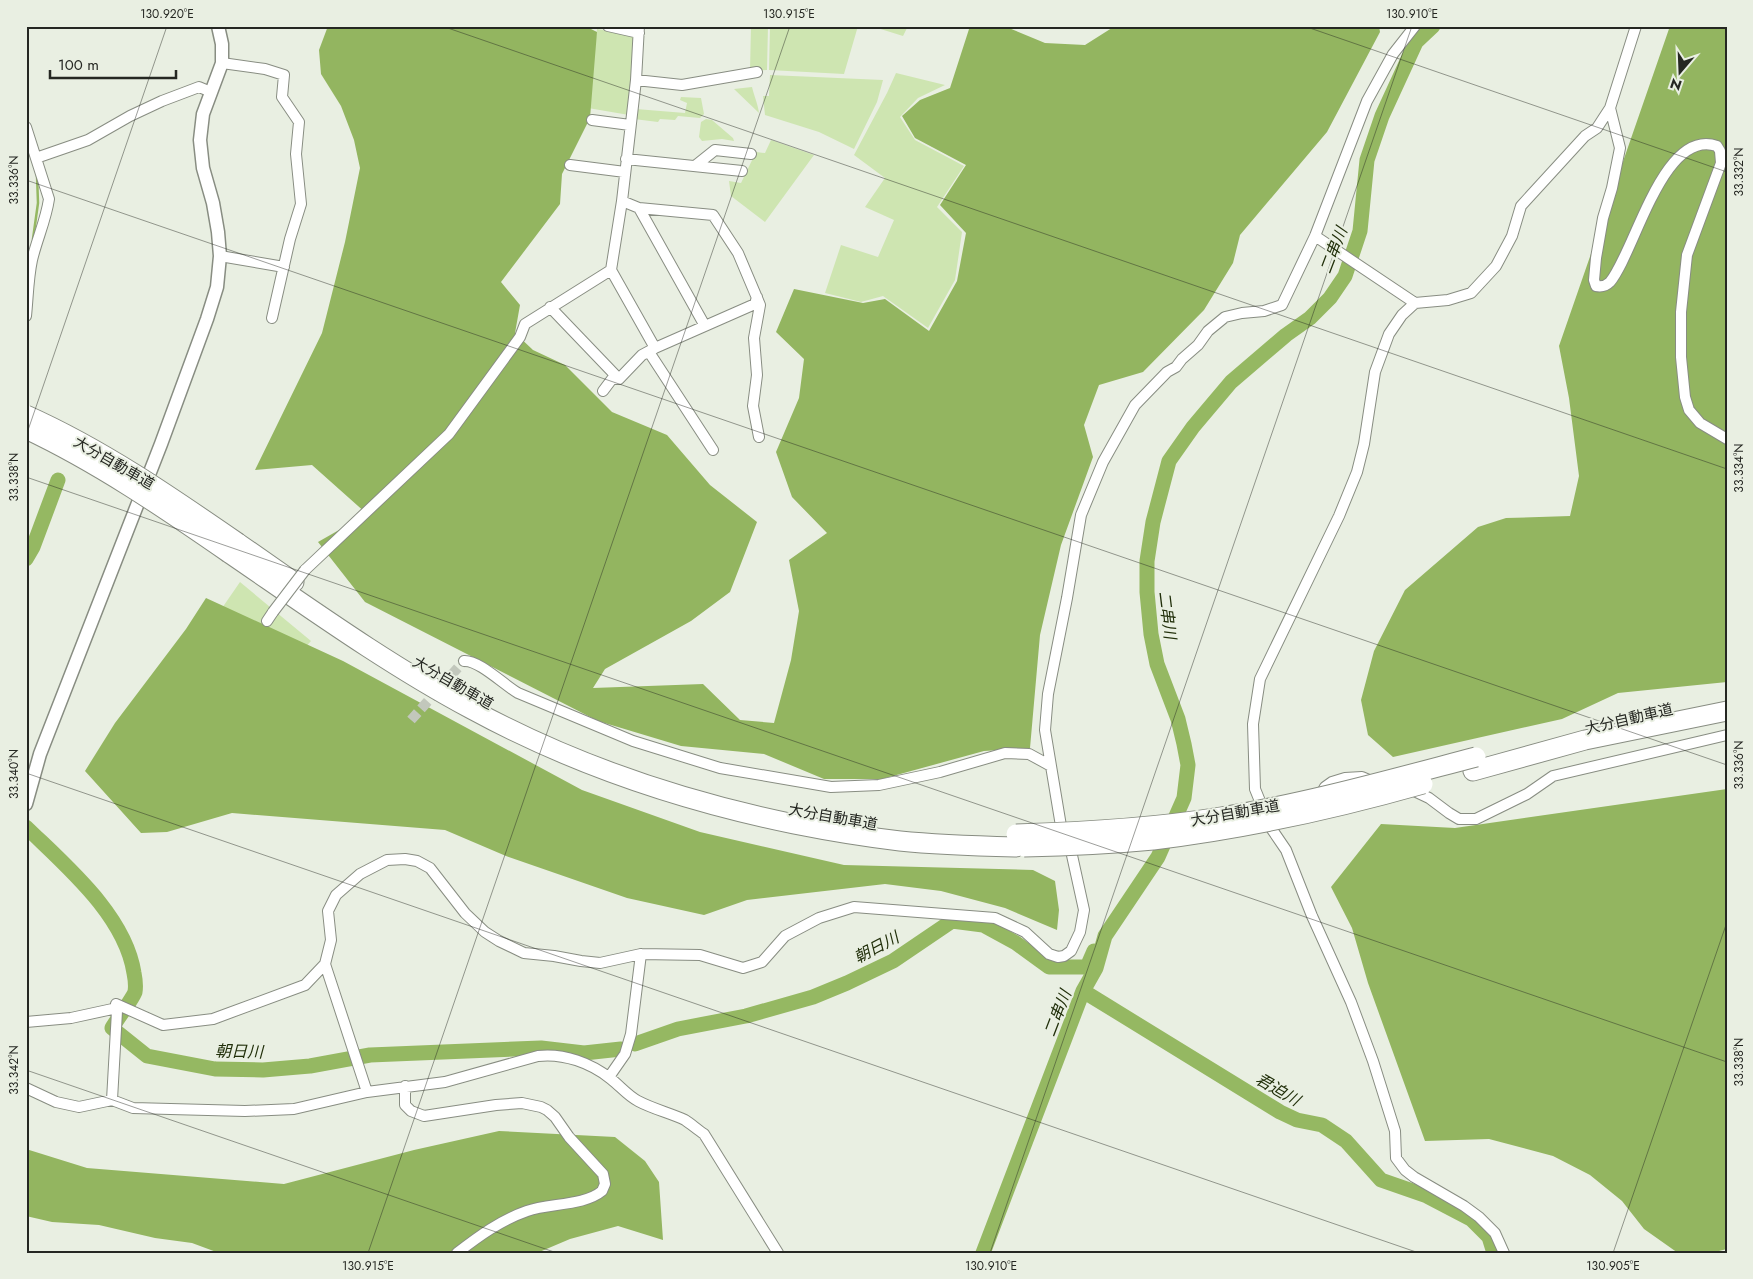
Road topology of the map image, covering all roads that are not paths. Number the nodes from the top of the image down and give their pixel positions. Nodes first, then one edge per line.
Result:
1 (218, 26) edge
2 (608, 26) edge
3 (1415, 26) edge
4 (1636, 26) edge
5 (639, 29) edge
6 (222, 63) junction
7 (757, 72) dead end
8 (636, 80) junction
9 (211, 92) junction
10 (1610, 108) junction
11 (592, 120) dead end
12 (630, 125) junction
13 (26, 127) edge
14 (752, 154) dead end
15 (36, 158) junction
16 (626, 159) junction
17 (570, 165) dead end
18 (695, 166) junction
19 (742, 171) dead end
20 (625, 172) junction
21 (622, 201) junction
22 (639, 208) junction
23 (1315, 236) junction
24 (220, 256) junction
25 (284, 267) junction
26 (611, 270) junction
27 (757, 297) junction
28 (1415, 303) junction
29 (550, 307) junction
30 (26, 316) edge
31 (272, 318) dead end
32 (705, 326) junction
33 (652, 350) junction
34 (619, 379) junction
35 (604, 391) dead end
36 (26, 415) edge
37 (26, 429) edge
38 (759, 437) dead end
39 (1727, 439) edge
40 (713, 450) dead end
41 (234, 548) junction
42 (267, 621) dead end
43 (464, 662) dead end
44 (1727, 698) edge
45 (1727, 712) edge
46 (1727, 735) edge
47 (1475, 764) junction
48 (1051, 766) junction
49 (28, 800) edge
50 (1271, 828) junction
51 (1072, 853) junction
52 (641, 954) junction
53 (325, 964) junction
54 (117, 1008) junction
55 (26, 1022) edge
56 (609, 1078) junction
57 (405, 1086) junction
58 (26, 1088) edge
59 (367, 1092) junction
60 (112, 1100) junction
61 (457, 1253) edge
62 (778, 1253) edge
63 (1504, 1253) edge

1 - 6 street
2 - 5 street
3 - 23 street
4 - 10 street
5 - 8 street
6 - 9 street
6 - 25 street
7 - 8 street
8 - 12 street
9 - 15 street
9 - 24 street
10 - 28 street
10 - 39 street
11 - 12 street
12 - 16 street
13 - 15 street
14 - 18 street
15 - 30 street
16 - 18 street
16 - 20 street
17 - 20 street
18 - 19 street
20 - 21 street
21 - 22 street
21 - 26 street
22 - 27 street
22 - 32 street
23 - 28 street
23 - 48 street
24 - 25 street
24 - 49 street
25 - 31 street
26 - 29 street
26 - 33 street
27 - 32 street
27 - 38 street
28 - 50 street
29 - 34 street
29 - 42 street, bridge
32 - 33 street
33 - 34 street
33 - 40 street
34 - 35 street
36 - 41 highway, 大分自動車道, bridge
37 - 41 highway, 大分自動車道, bridge
41 - 47 highway, 大分自動車道, bridge
43 - 48 street
44 - 47 highway, 大分自動車道
45 - 47 highway, 大分自動車道
46 - 50 street
48 - 51 street
50 - 51 street
50 - 63 street
51 - 52 street
52 - 53 street
52 - 56 street
53 - 54 street
53 - 59 street
54 - 55 street
54 - 60 street
56 - 57 street
56 - 62 street
57 - 59 street
57 - 61 street
58 - 60 street
59 - 60 street

